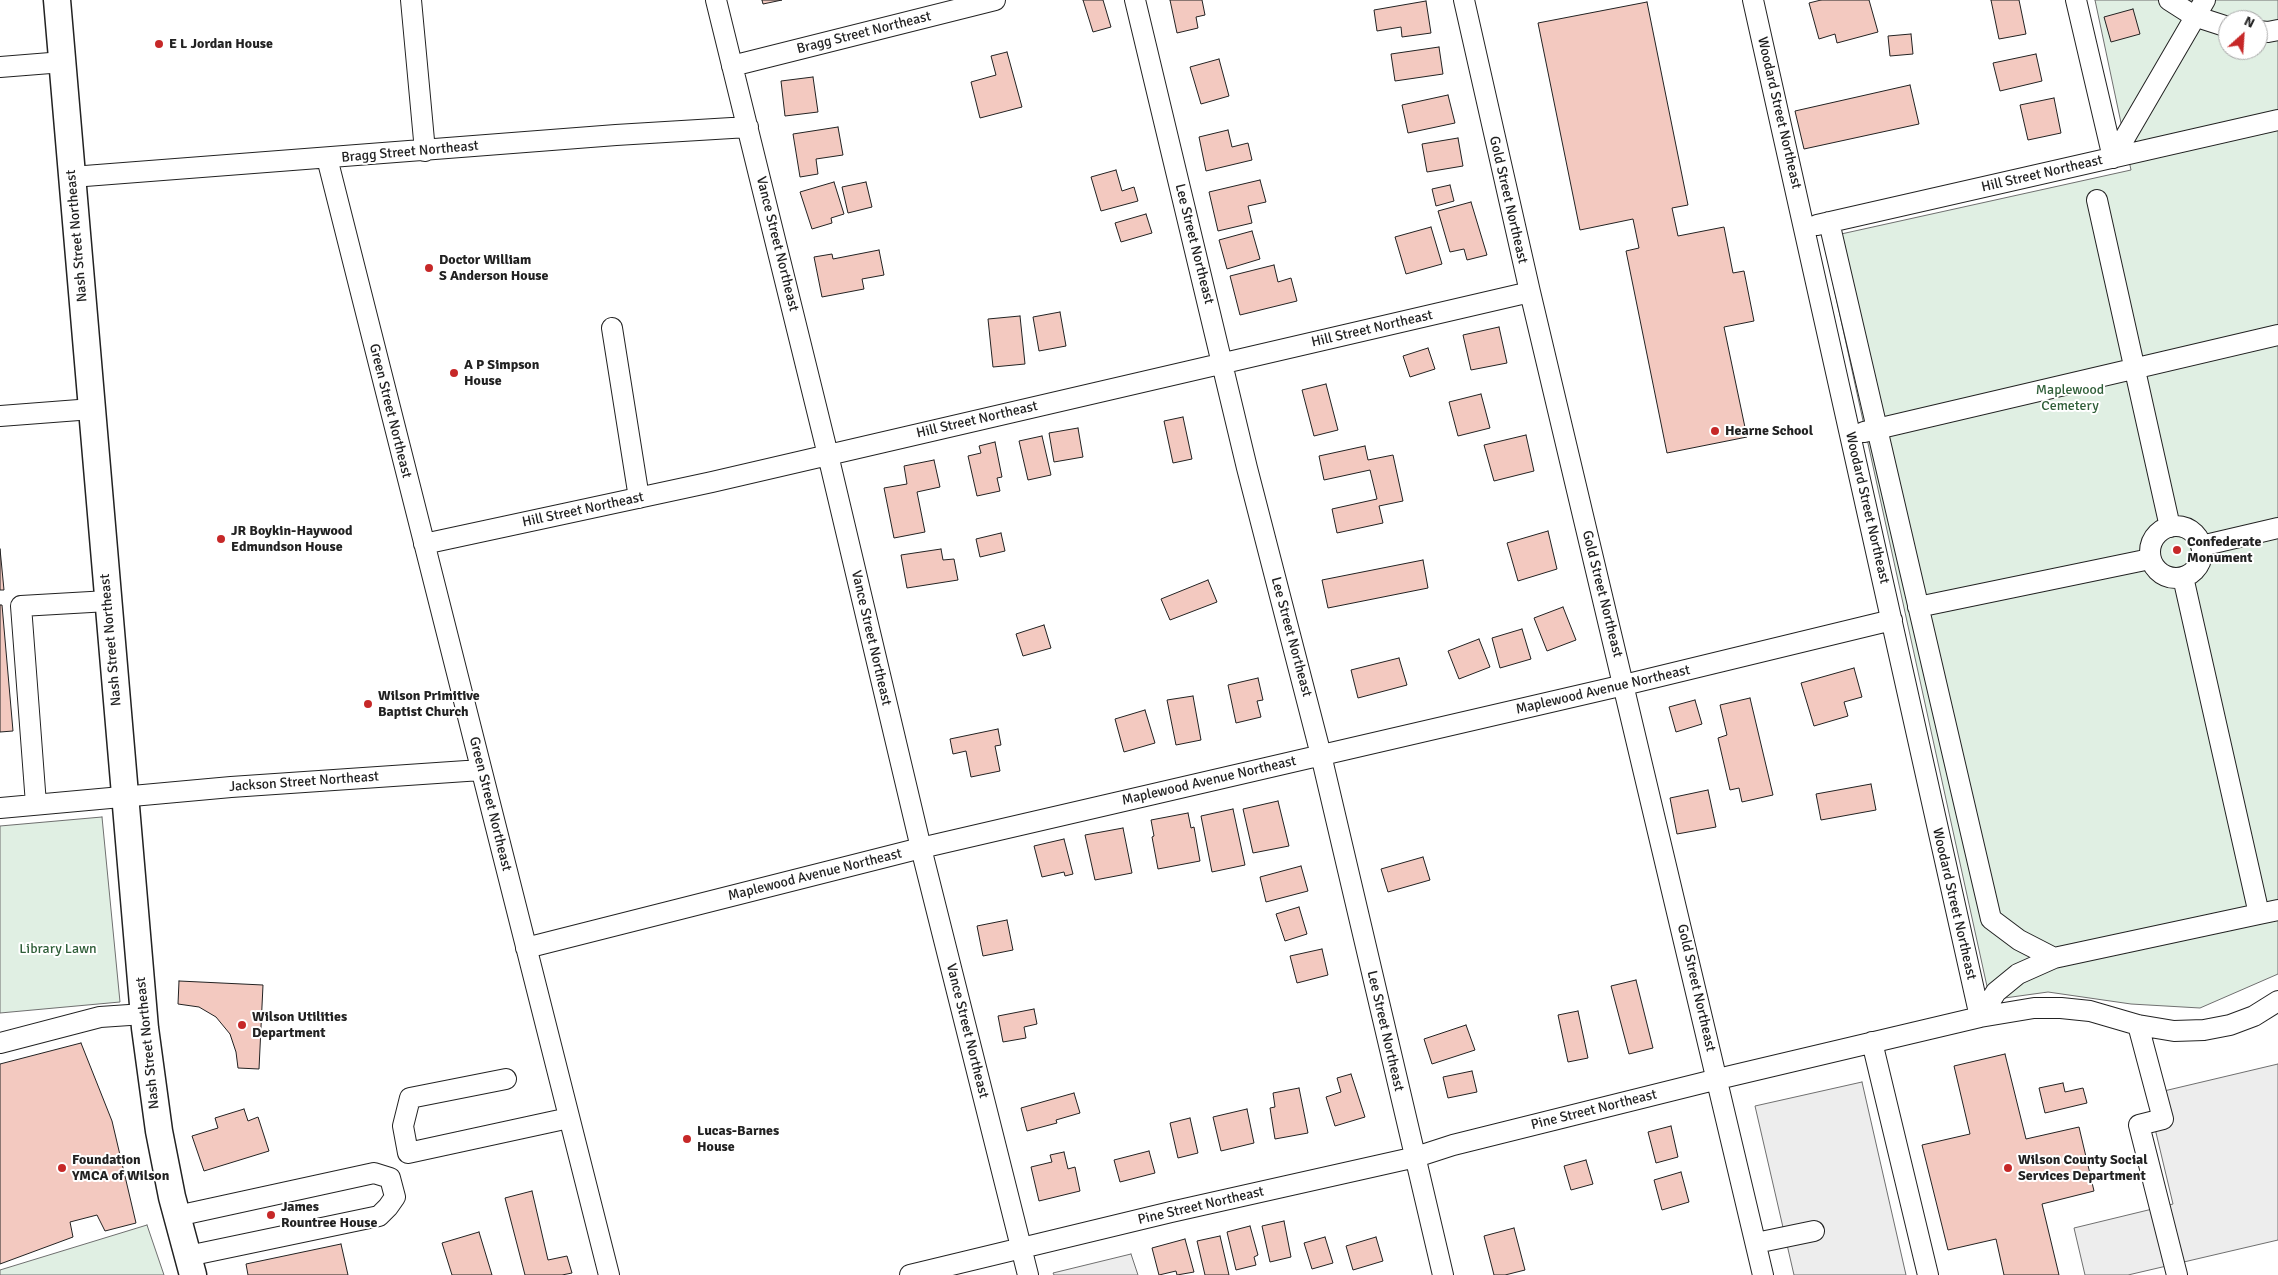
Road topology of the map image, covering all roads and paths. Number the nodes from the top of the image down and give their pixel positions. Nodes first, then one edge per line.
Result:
1 (57, 0) edge
2 (411, 0) edge
3 (716, 0) edge
4 (995, 0) edge
5 (1135, 0) edge
6 (1464, 0) edge
7 (1753, 0) edge
8 (2076, 0) edge
9 (2169, 0) edge
10 (2200, 8) edge
11 (2218, 21) edge
12 (62, 62) junction
13 (732, 66) junction
14 (0, 67) edge
15 (2278, 120) edge
16 (748, 127) junction
17 (425, 151) junction
18 (326, 158) junction
19 (2113, 158) junction
20 (72, 178) junction
21 (2097, 200) dead end
22 (1829, 222) junction
23 (1805, 228) junction
24 (1530, 292) junction
25 (612, 328) dead end
26 (2278, 335) edge
27 (1223, 363) junction
28 (2135, 369) junction
29 (92, 409) junction
30 (0, 416) edge
31 (1877, 429) junction
32 (1851, 435) junction
33 (828, 456) junction
34 (639, 498) junction
35 (2170, 526) junction
36 (2278, 528) edge
37 (424, 544) junction
38 (2201, 546) junction
39 (2150, 559) junction
40 (2183, 577) junction
41 (108, 600) junction
42 (1918, 607) junction
43 (1892, 620) junction
44 (1624, 685) junction
45 (1321, 755) junction
46 (481, 770) junction
47 (126, 797) junction
48 (36, 804) junction
49 (0, 808) edge
50 (921, 848) junction
51 (2269, 912) edge
52 (526, 948) junction
53 (2054, 958) junction
54 (2278, 1001) edge
55 (144, 1014) junction
56 (1980, 1016) junction
57 (2138, 1025) junction
58 (1872, 1042) junction
59 (0, 1043) edge
60 (506, 1079) dead end
61 (1718, 1079) junction
62 (569, 1118) junction
63 (408, 1153) junction
64 (1416, 1157) junction
65 (390, 1178) junction
66 (177, 1216) junction
67 (1814, 1231) dead end
68 (1756, 1243) junction
69 (1022, 1249) junction
70 (191, 1266) edge
71 (609, 1275) edge
72 (910, 1275) edge
73 (1028, 1275) edge
74 (1443, 1275) edge
75 (1764, 1275) edge
76 (1928, 1275) edge
77 (2177, 1275) edge

1 - 12 main road, Nash Street Northeast
2 - 17 street
3 - 13 street, Vance Street Northeast
4 - 13 street, Bragg Street Northeast
5 - 27 street, Lee Street Northeast
6 - 24 street, Gold Street Northeast
7 - 23 street, Woodard Street Northeast
8 - 19 street
9 - 10 street
10 - 11 street
10 - 19 street
12 - 14 street
12 - 20 main road, Nash Street Northeast
13 - 16 street, Vance Street Northeast
15 - 19 street, Hill Street Northeast
16 - 17 street, Bragg Street Northeast
16 - 33 street, Vance Street Northeast
17 - 18 street, Bragg Street Northeast
18 - 20 street, Bragg Street Northeast
18 - 37 street, Green Street Northeast
19 - 22 street, Hill Street Northeast
20 - 29 main road, Nash Street Northeast
21 - 28 street
22 - 23 street, Hill Street Northeast
22 - 31 street
23 - 32 street, Woodard Street Northeast
24 - 27 street, Hill Street Northeast
24 - 44 street, Gold Street Northeast
25 - 34 street
26 - 28 street
27 - 33 street, Hill Street Northeast
27 - 45 street, Lee Street Northeast
28 - 31 street
28 - 35 street
29 - 30 street
29 - 41 main road, Nash Street Northeast
31 - 32 street
31 - 42 street
32 - 43 street, Woodard Street Northeast
33 - 34 street, Hill Street Northeast
33 - 50 street, Vance Street Northeast
34 - 37 street, Hill Street Northeast
35 - 38 street
35 - 39 street
36 - 38 street
37 - 46 street, Green Street Northeast
38 - 40 street
39 - 40 street
39 - 42 street
40 - 51 street
41 - 47 main road, Nash Street Northeast
41 - 48 street
42 - 53 street
43 - 44 street, Maplewood Avenue Northeast
43 - 56 street, Woodard Street Northeast
44 - 45 street, Maplewood Avenue Northeast
44 - 61 street, Gold Street Northeast
45 - 50 street, Maplewood Avenue Northeast
45 - 64 street, Lee Street Northeast
46 - 47 street, Jackson Street Northeast
46 - 52 street, Green Street Northeast
47 - 48 street, Jackson Street Northeast
47 - 55 main road, Nash Street Northeast
48 - 49 street, Jackson Street Northeast
50 - 52 street, Maplewood Avenue Northeast
50 - 69 street, Vance Street Northeast
51 - 53 street
52 - 62 street, Green Street Northeast
53 - 56 street
54 - 57 street, Pine Street Northeast
55 - 59 street
55 - 66 main road, Nash Street Northeast
56 - 57 street, Pine Street Northeast
56 - 58 street, Pine Street Northeast
57 - 77 street
58 - 61 street, Pine Street Northeast
58 - 76 street
60 - 63 street
61 - 64 street, Pine Street Northeast
61 - 68 street, Gold Street Northeast
62 - 63 street
62 - 71 street, Green Street Northeast
63 - 65 street
64 - 69 street, Pine Street Northeast
64 - 74 street, Lee Street Northeast
65 - 66 street
65 - 70 street
66 - 70 main road, Nash Street Northeast
67 - 68 street
68 - 75 street, Gold Street Northeast
69 - 72 street, Pine Street Northeast
69 - 73 street, Vance Street Northeast

